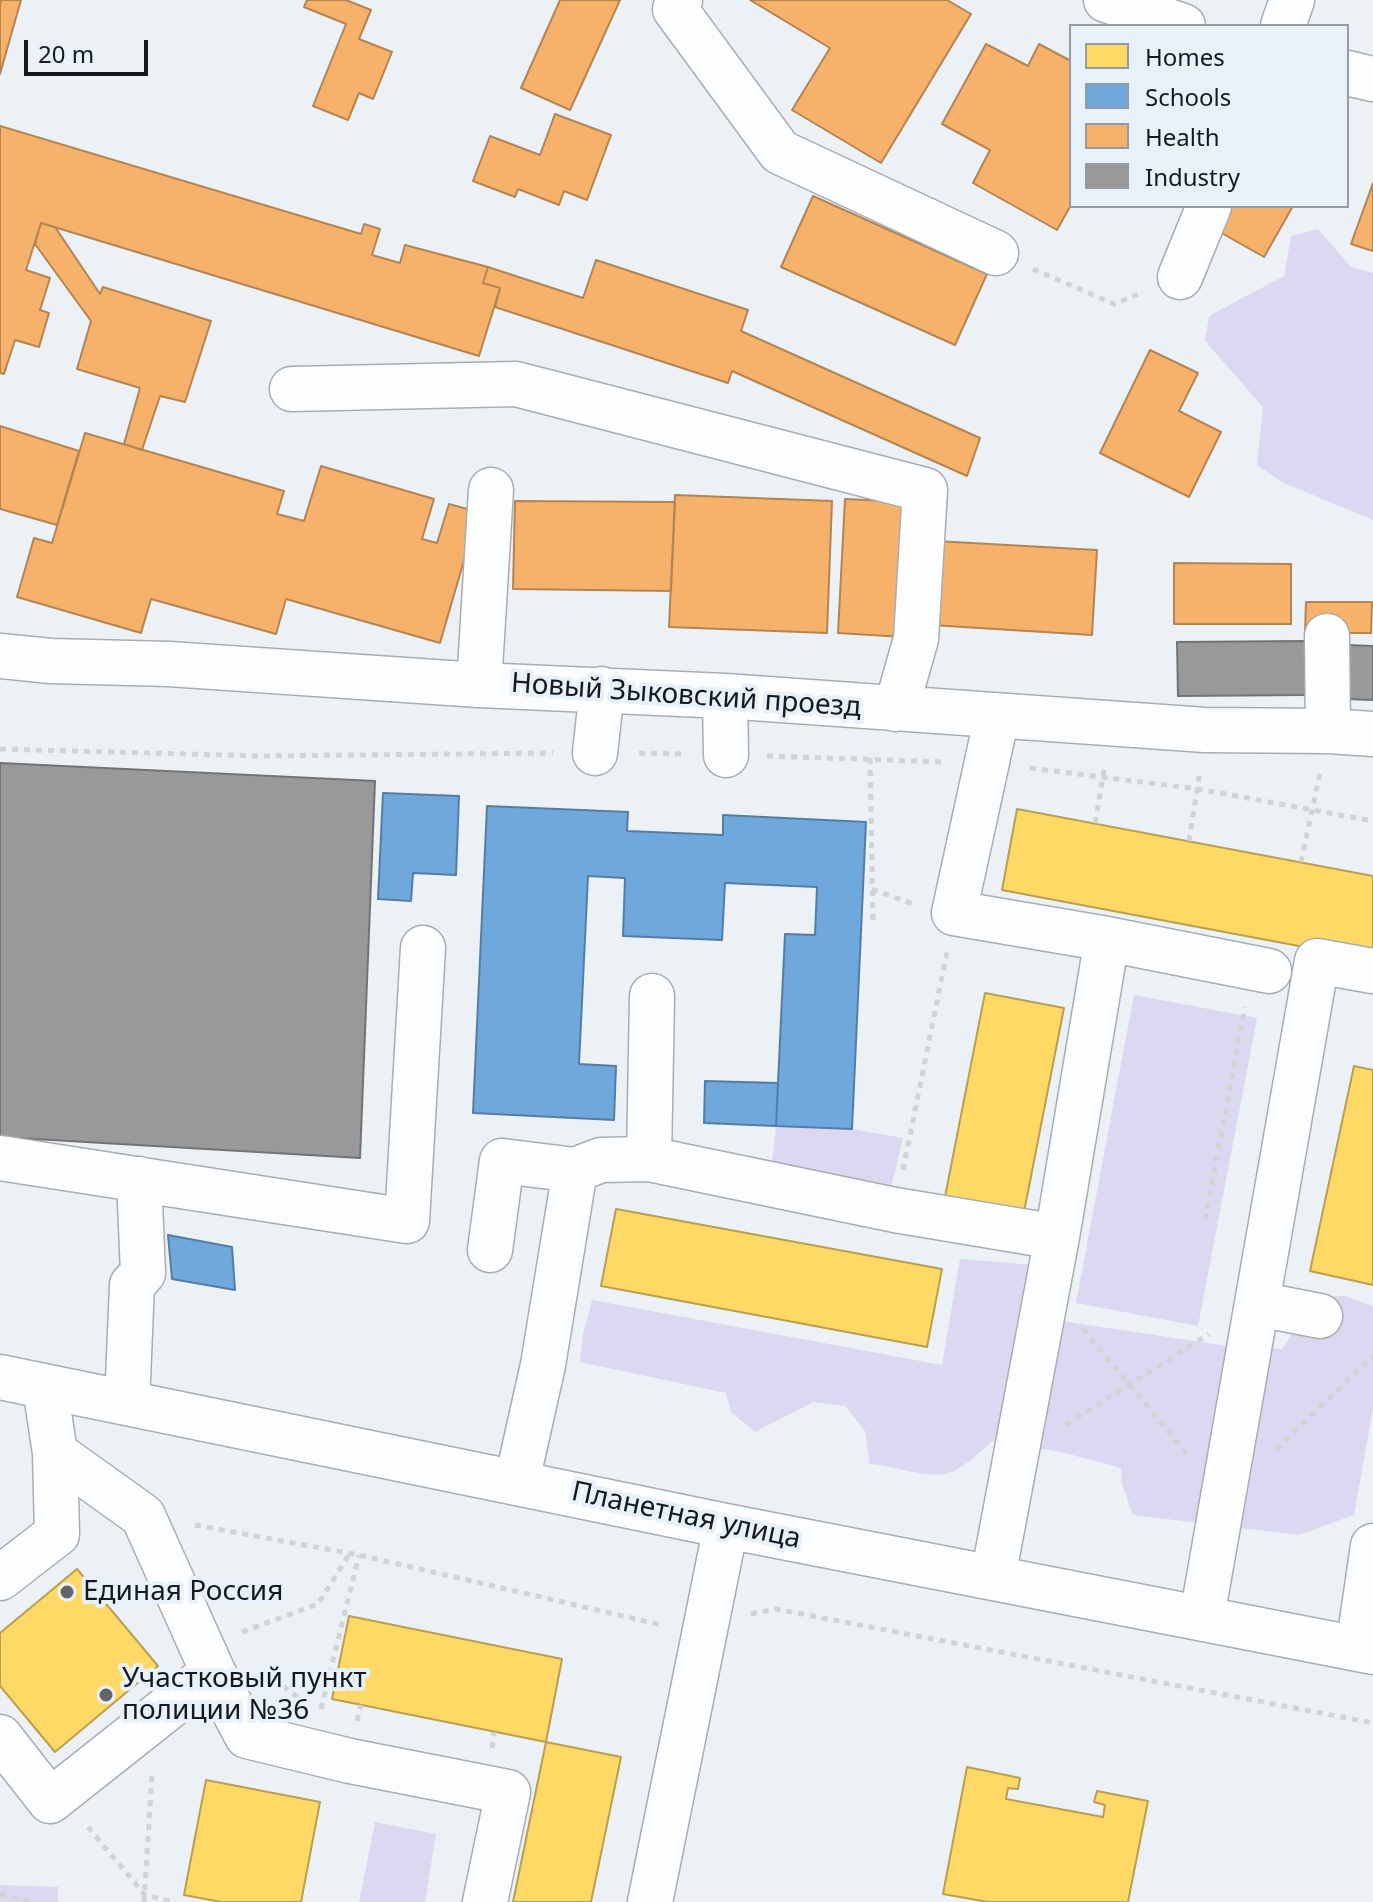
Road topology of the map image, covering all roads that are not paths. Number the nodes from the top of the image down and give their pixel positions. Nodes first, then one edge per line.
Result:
1 (680, 0) edge
2 (1106, 0) edge
3 (1292, 0) edge
4 (1177, 24) edge
5 (1284, 24) edge
6 (1349, 73) edge
7 (1373, 79) edge
8 (1208, 208) edge
9 (996, 253) road end
10 (1180, 277) road end
11 (292, 389) dead end
12 (491, 490) dead end
13 (1327, 636) dead end
14 (0, 656) edge
15 (479, 685) junction
16 (602, 689) junction
17 (725, 696) junction
18 (896, 709) junction
19 (997, 716) junction
20 (1328, 731) junction
21 (1373, 734) edge
22 (595, 753) road end
23 (726, 755) road end
24 (1107, 939) junction
25 (423, 948) dead end
26 (1261, 969) road end
27 (1373, 971) edge
28 (652, 996) dead end
29 (0, 1158) edge
30 (649, 1159) junction
31 (575, 1170) junction
32 (139, 1179) junction
33 (1057, 1237) junction
34 (490, 1250) dead end
35 (1258, 1304) junction
36 (1320, 1316) dead end
37 (0, 1377) edge
38 (45, 1387) junction
39 (127, 1403) junction
40 (55, 1453) junction
41 (517, 1481) junction
42 (726, 1526) junction
43 (1373, 1546) edge
44 (993, 1577) junction
45 (0, 1578) edge
46 (1202, 1617) junction
47 (1365, 1650) edge
48 (206, 1658) junction
49 (0, 1737) edge
50 (485, 1902) edge
51 (650, 1902) edge

1 - 9 street
2 - 4 street
3 - 5 street
6 - 7 street
8 - 10 street
11 - 18 street
12 - 15 street
13 - 20 street
14 - 15 street, Новый Зыковский проезд
15 - 16 street, Новый Зыковский проезд
16 - 17 street, Новый Зыковский проезд
16 - 22 street
17 - 18 street, Новый Зыковский проезд
17 - 23 street
18 - 19 street, Новый Зыковский проезд
19 - 20 street, Новый Зыковский проезд
19 - 24 street
20 - 21 street, Новый Зыковский проезд
24 - 26 street
24 - 33 street
25 - 32 street
27 - 35 street
28 - 30 street
29 - 32 street
30 - 31 street
30 - 33 street
31 - 34 street
31 - 41 street
32 - 39 street
33 - 44 street
35 - 36 street
35 - 46 street
37 - 38 street, Планетная улица
38 - 39 street, Планетная улица
38 - 40 street
39 - 41 street, Планетная улица
40 - 45 street
40 - 48 street
41 - 42 street, Планетная улица
42 - 44 street, Планетная улица
42 - 51 street
43 - 47 street
44 - 46 street, Планетная улица
46 - 47 street, Планетная улица
48 - 49 street
48 - 50 street

